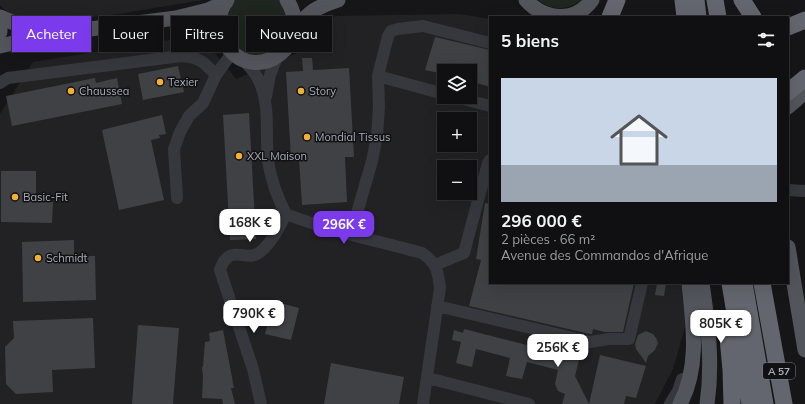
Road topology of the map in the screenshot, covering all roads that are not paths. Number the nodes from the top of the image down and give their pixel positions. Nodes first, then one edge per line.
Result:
1 (287, 0) edge
2 (338, 0) edge
3 (526, 0) edge
4 (617, 0) edge
5 (683, 0) edge
6 (696, 0) edge
7 (715, 0) edge
8 (742, 0) edge
9 (227, 1) edge
10 (591, 1) edge
11 (184, 16) edge
12 (220, 16) edge
13 (294, 16) edge
14 (306, 16) edge
15 (554, 16) edge
16 (566, 16) edge
17 (592, 16) edge
18 (610, 16) edge
19 (685, 16) edge
20 (698, 16) edge
21 (718, 16) edge
22 (752, 16) edge
23 (0, 17) edge
24 (171, 19) edge
25 (805, 20) edge
26 (12, 22) edge
27 (789, 27) edge
28 (91, 29) edge
29 (12, 43) edge
30 (489, 43) edge
31 (0, 46) edge
32 (234, 52) edge
33 (283, 52) edge
34 (238, 56) junction
35 (277, 57) junction
36 (216, 75) junction
37 (378, 76) junction
38 (805, 78) edge
39 (0, 82) edge
40 (789, 91) edge
41 (437, 92) edge
42 (805, 92) edge
43 (477, 103) edge
44 (266, 104) junction
45 (489, 106) edge
46 (789, 106) edge
47 (489, 162) edge
48 (789, 190) edge
49 (805, 191) edge
50 (177, 198) dead end
51 (286, 214) junction
52 (351, 234) junction
53 (789, 253) edge
54 (436, 265) junction
55 (642, 284) edge
56 (689, 284) edge
57 (702, 284) edge
58 (723, 284) edge
59 (723, 284) edge
60 (730, 284) edge
61 (744, 284) edge
62 (762, 284) edge
63 (768, 284) edge
64 (437, 306) junction
65 (693, 323) junction
66 (773, 338) junction
67 (805, 350) edge
68 (428, 378) junction
69 (262, 404) edge
70 (423, 404) edge
71 (529, 404) edge
72 (670, 404) edge
73 (680, 404) edge
74 (707, 404) edge
75 (732, 404) edge
76 (739, 404) edge
77 (750, 404) edge
78 (765, 404) edge
79 (784, 404) edge

1 - 13 main road
2 - 14 main road
3 - 15 main road
4 - 18 highway
5 - 19 highway
6 - 20 highway
7 - 21 highway
8 - 22 highway
9 - 11 main road
9 - 12 main road
10 - 16 main road
10 - 17 main road
23 - 26 main road
24 - 28 main road
25 - 27 highway
29 - 31 main road
30 - 37 street
32 - 34 main road
33 - 35 main road
34 - 35 main road
34 - 36 street
34 - 44 street
35 - 44 street
36 - 39 street
36 - 50 street
37 - 41 street
37 - 52 street
38 - 40 highway
42 - 46 main road
43 - 45 street
44 - 51 street
47 - 54 street
48 - 49 street
51 - 52 street
51 - 69 street
52 - 54 street
53 - 67 main road
54 - 64 street
55 - 64 street
56 - 65 main road
57 - 74 main road
58 - 75 highway
59 - 76 street
60 - 77 highway
61 - 78 highway, A 57
62 - 66 highway, A 57
63 - 66 highway
64 - 68 street
65 - 72 street
65 - 73 main road
66 - 79 highway, A 57
68 - 70 street
68 - 71 street

